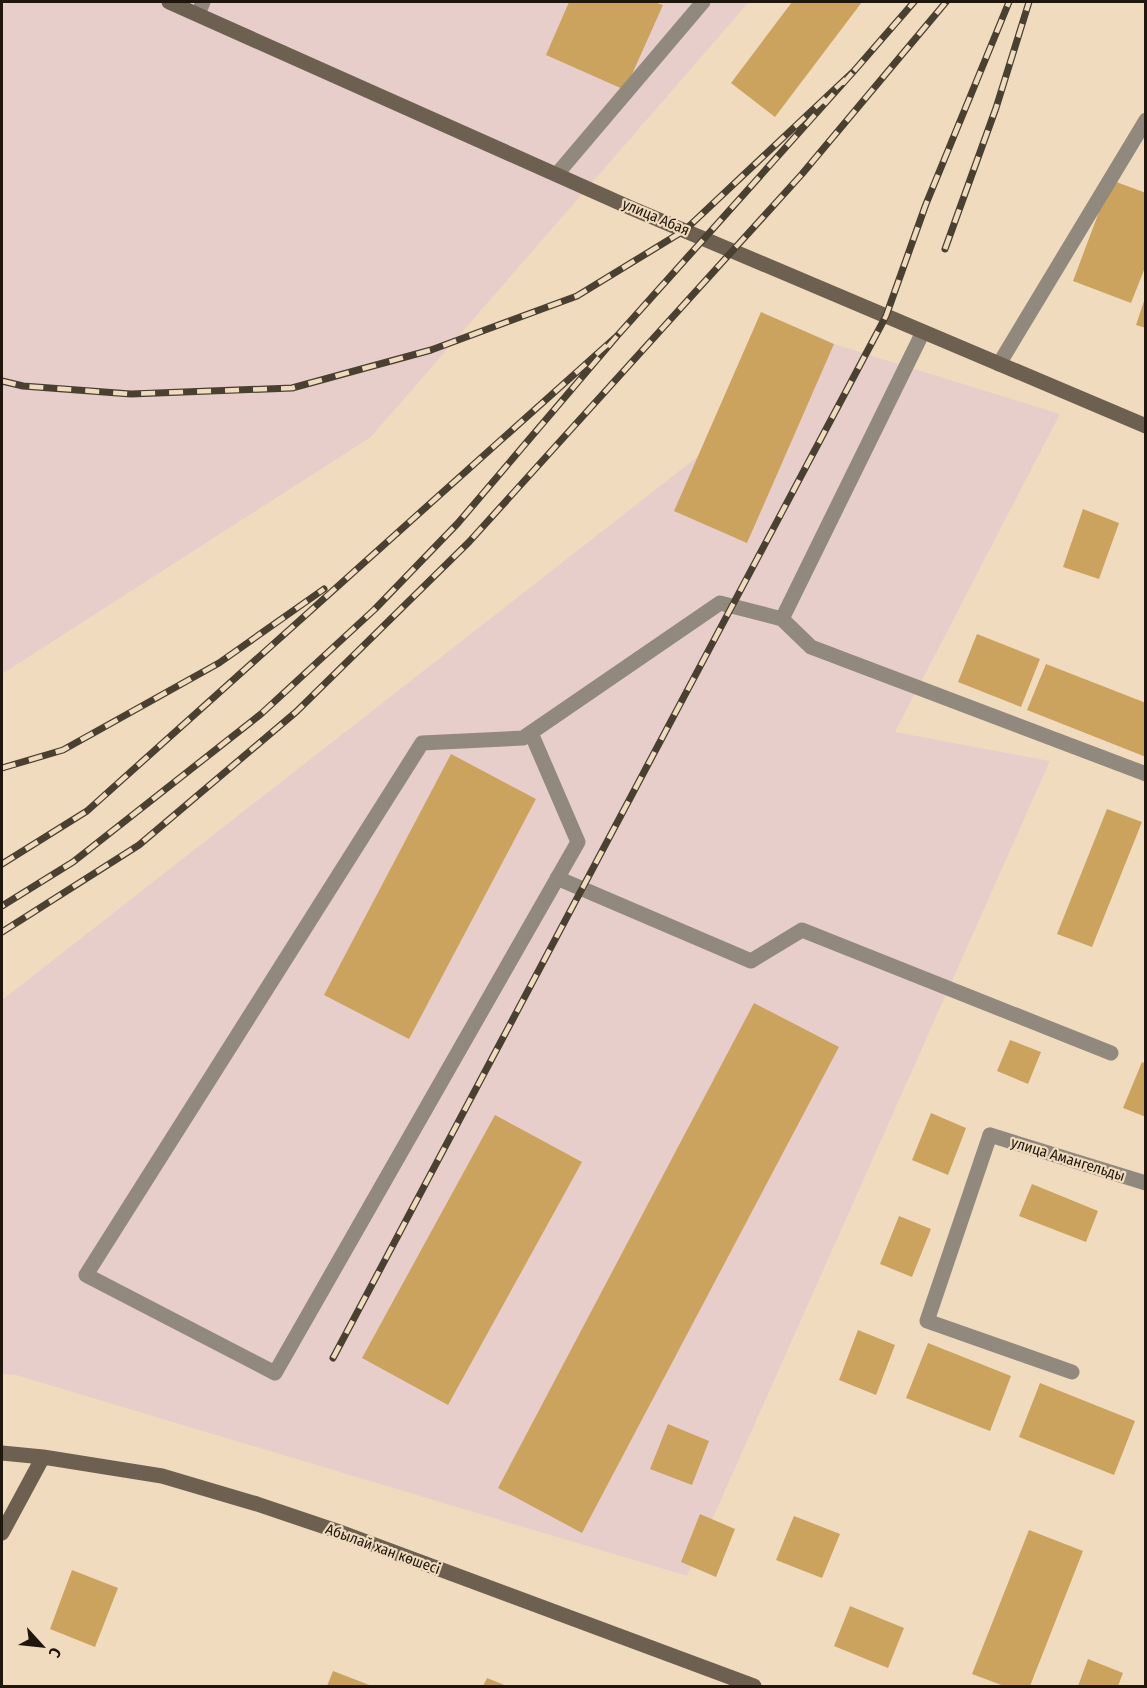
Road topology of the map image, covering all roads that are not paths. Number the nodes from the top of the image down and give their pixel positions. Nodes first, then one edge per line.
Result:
1 (169, 2) edge
2 (703, 2) edge
3 (201, 8) edge
4 (1146, 120) edge
5 (557, 174) junction
6 (923, 332) junction
7 (999, 364) junction
8 (1146, 426) edge
9 (782, 619) junction
10 (531, 733) junction
11 (1146, 774) edge
12 (557, 878) junction
13 (1112, 1053) dead end
14 (1146, 1183) edge
15 (1072, 1372) dead end
16 (2, 1453) edge
17 (43, 1457) junction
18 (2, 1533) edge
19 (754, 1686) edge

1 - 3 street, улица Абая
2 - 5 street
3 - 5 street, улица Абая
4 - 7 street
5 - 6 street, улица Абая
6 - 7 street, улица Абая
6 - 9 street
7 - 8 street, улица Абая
9 - 10 street
9 - 11 street
10 - 12 street
10 - 12 street
12 - 13 street
14 - 15 street, улица Амангельды
16 - 17 street, Абылай хан көшесі
17 - 18 street
17 - 19 street, Абылай хан көшесі

